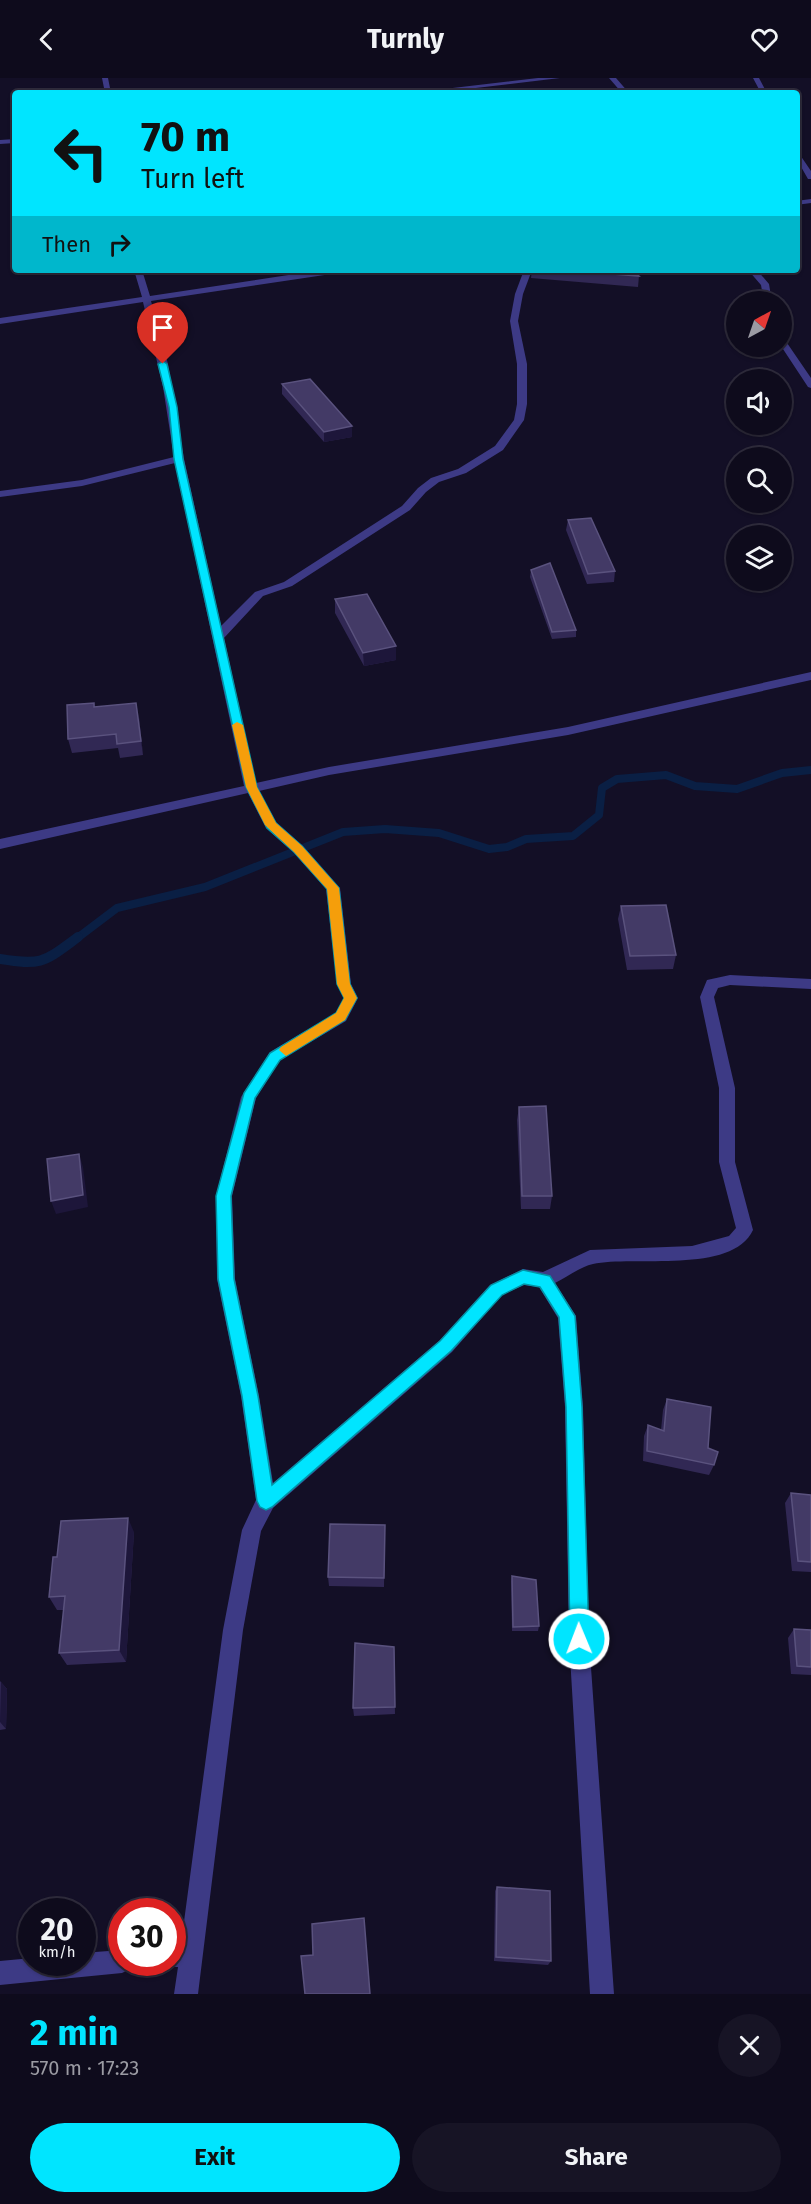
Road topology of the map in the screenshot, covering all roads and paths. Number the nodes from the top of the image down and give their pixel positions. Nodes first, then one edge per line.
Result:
1 (557, 78) edge
2 (612, 78) edge
3 (442, 90) edge
4 (623, 90) edge
5 (800, 158) edge
6 (811, 177) edge
7 (139, 273) edge
8 (319, 273) edge
9 (527, 273) edge
10 (755, 273) edge
11 (766, 291) edge
12 (147, 298) junction
13 (0, 321) edge
14 (792, 357) edge
15 (811, 385) edge
16 (178, 459) junction
17 (0, 494) edge
18 (218, 638) junction
19 (811, 676) edge
20 (251, 787) junction
21 (0, 844) edge
22 (811, 984) edge
23 (544, 1280) junction
24 (266, 1501) junction
25 (186, 1930) edge
26 (108, 1962) edge
27 (0, 1973) edge
28 (184, 1976) edge
29 (186, 1994) edge
30 (602, 1994) edge

1 - 3 street
2 - 4 street
5 - 6 street
7 - 12 street
8 - 12 street
9 - 18 street
10 - 11 street
12 - 13 street
12 - 16 street
14 - 15 street
16 - 17 street
16 - 18 street
18 - 20 street
19 - 20 street
20 - 21 street
20 - 24 street
22 - 23 street
23 - 24 street
23 - 30 street
24 - 25 street
26 - 27 street
28 - 29 street

